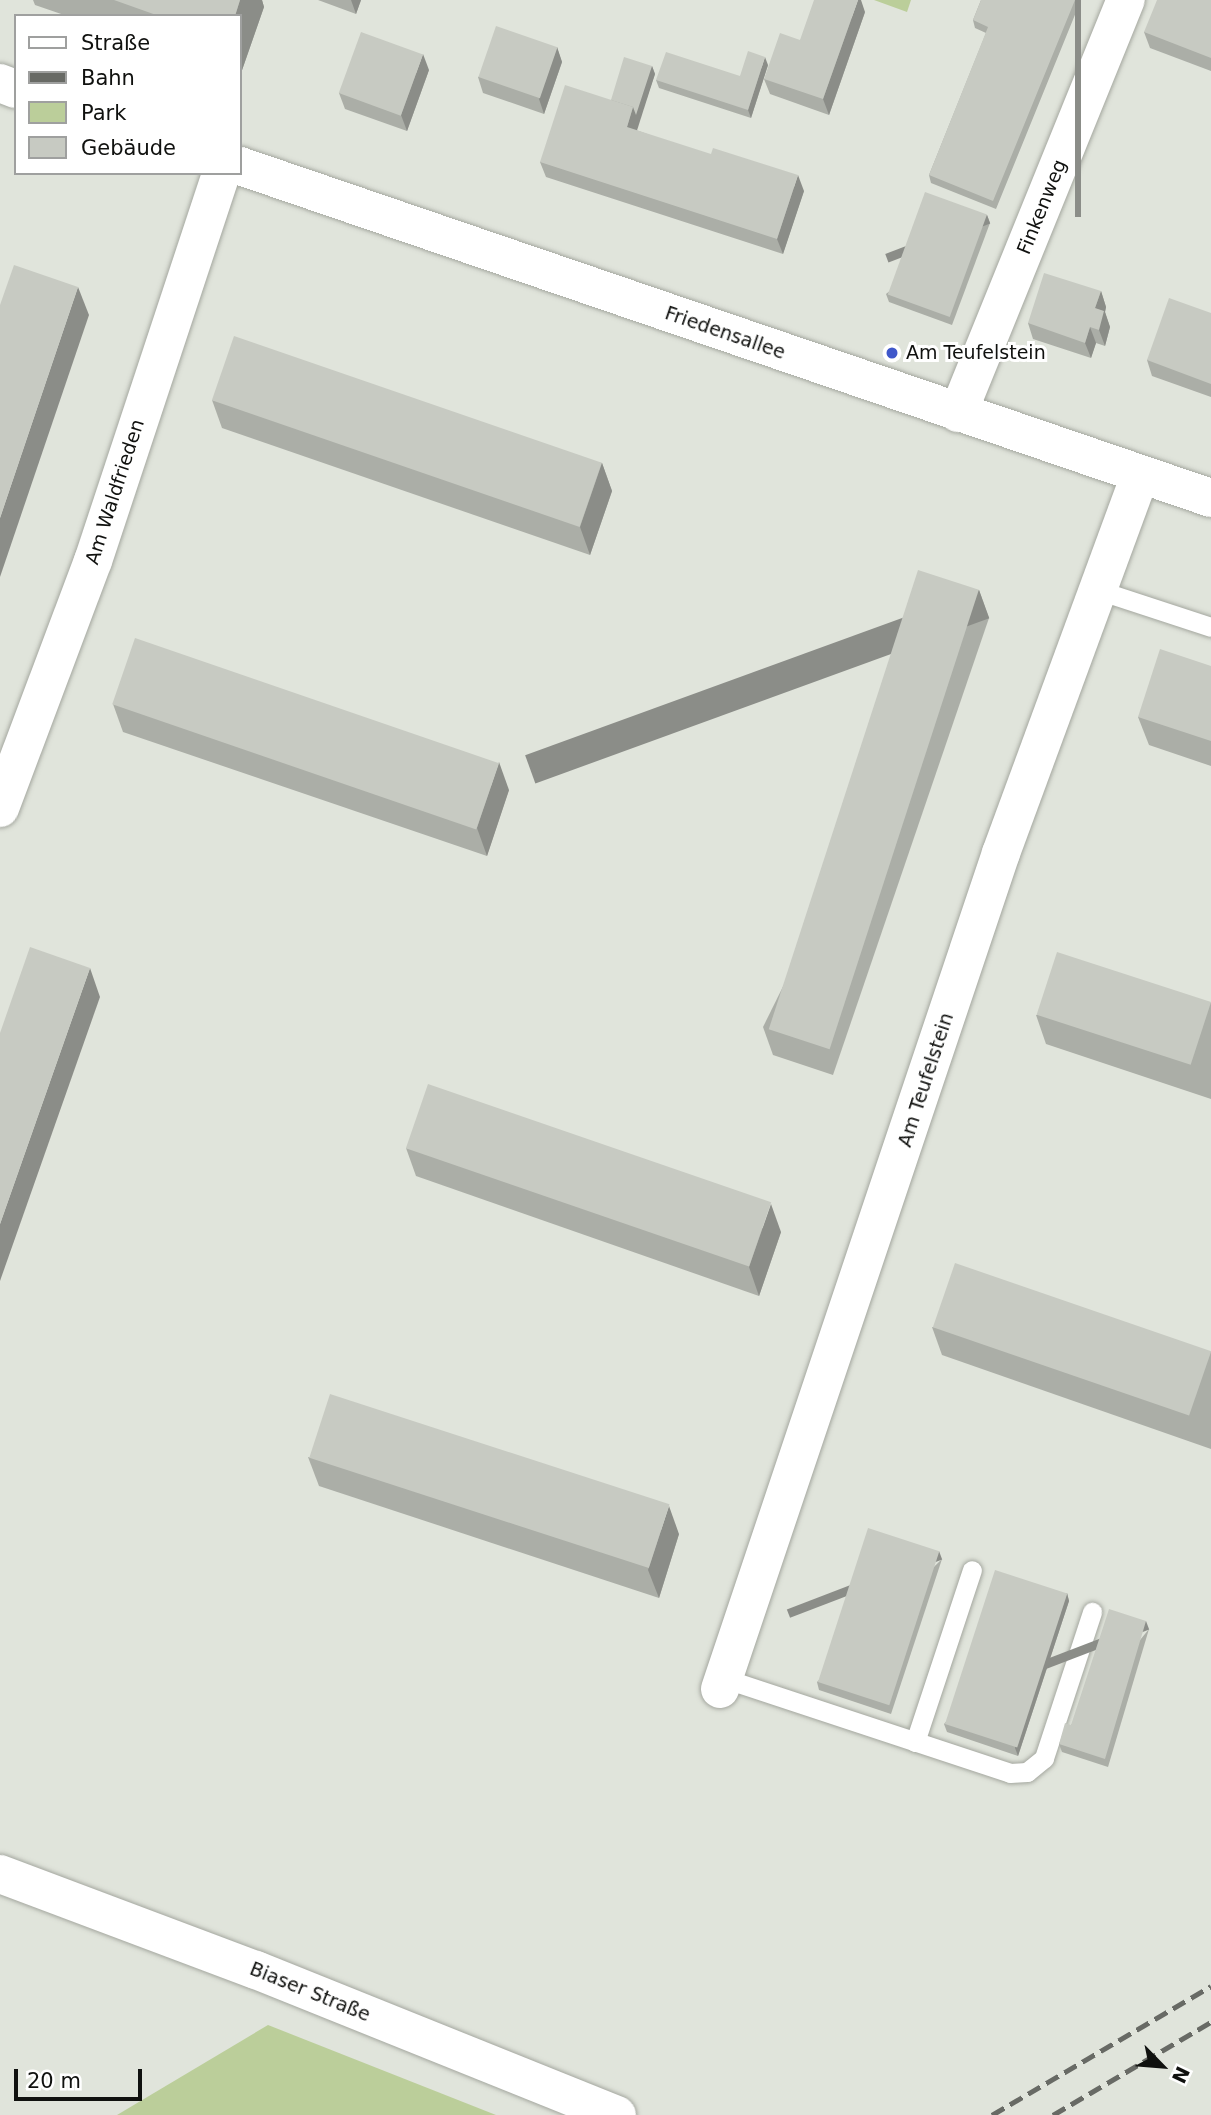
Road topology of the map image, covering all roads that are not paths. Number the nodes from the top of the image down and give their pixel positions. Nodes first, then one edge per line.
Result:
1 (1126, 0) edge
2 (242, 167) edge
3 (220, 175) edge
4 (958, 413) junction
5 (1140, 475) junction
6 (1211, 498) edge
7 (1098, 590) junction
8 (1211, 627) edge
9 (0, 808) edge
10 (972, 1570) dead end
11 (1092, 1612) dead end
12 (721, 1683) joint
13 (915, 1742) junction
14 (0, 1874) edge
15 (569, 2106) edge
16 (617, 2115) edge

1 - 4 street, Finkenweg
2 - 4 street, Friedensallee
3 - 9 street, Am Waldfrieden
4 - 5 street, Friedensallee
5 - 6 street, Friedensallee
5 - 7 street, Am Teufelstein
7 - 8 lane
7 - 12 street, Am Teufelstein
10 - 13 lane
11 - 13 lane
12 - 13 lane
14 - 15 street, Biaser Straße
15 - 16 street, Biaser Straße

